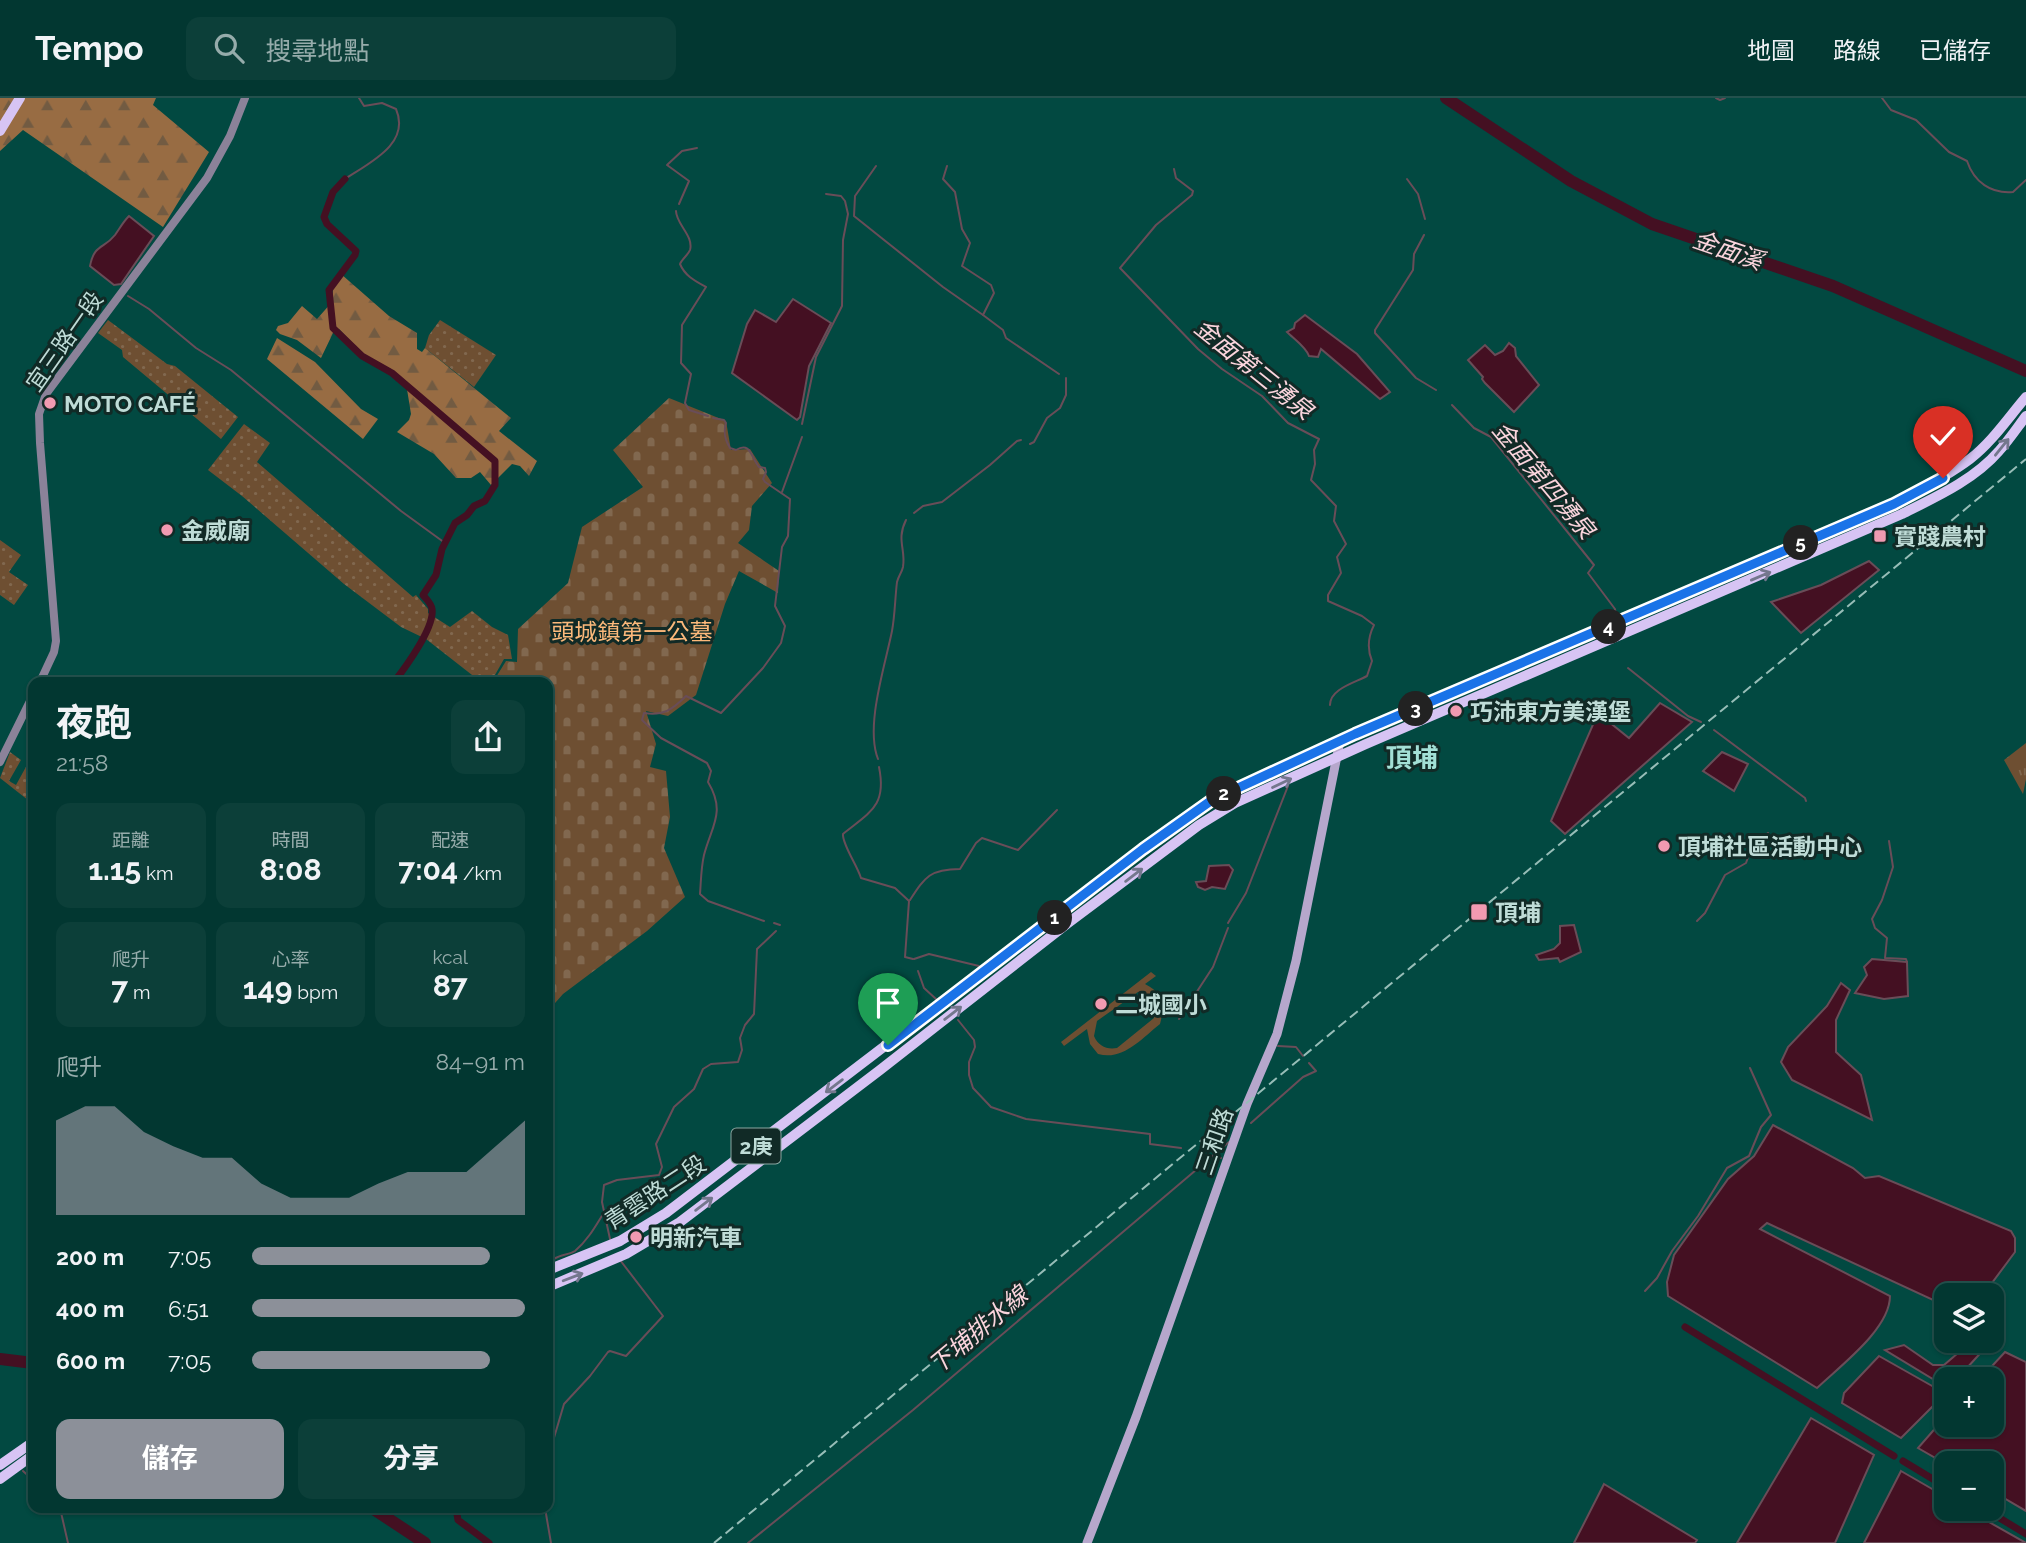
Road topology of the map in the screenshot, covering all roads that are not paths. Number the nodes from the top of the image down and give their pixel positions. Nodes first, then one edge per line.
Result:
1 (20, 98) edge
2 (245, 98) edge
3 (0, 131) edge
4 (2026, 397) edge
5 (2026, 416) edge
6 (42, 677) edge
7 (28, 705) edge
8 (1340, 741) junction
9 (1337, 758) junction
10 (0, 762) edge
11 (1061, 913) junction
12 (1070, 925) junction
13 (553, 1268) edge
14 (553, 1285) edge
15 (28, 1445) edge
16 (28, 1459) edge
17 (0, 1465) edge
18 (0, 1479) edge
19 (1087, 1543) edge

1 - 3 main road
2 - 6 street, 宜三路一段
4 - 8 main road, 青雲路二段 / 2庚
9 -> 5 main road, 青雲路二段 / 2庚
7 - 10 street
8 - 9 main road, 三和路
8 - 11 main road, 青雲路二段 / 2庚
12 -> 9 main road, 青雲路二段 / 2庚
9 - 19 main road, 三和路
11 - 12 main road
11 -> 13 main road, 青雲路二段 / 2庚
14 -> 12 main road, 青雲路二段 / 2庚
15 - 17 main road
16 - 18 main road

